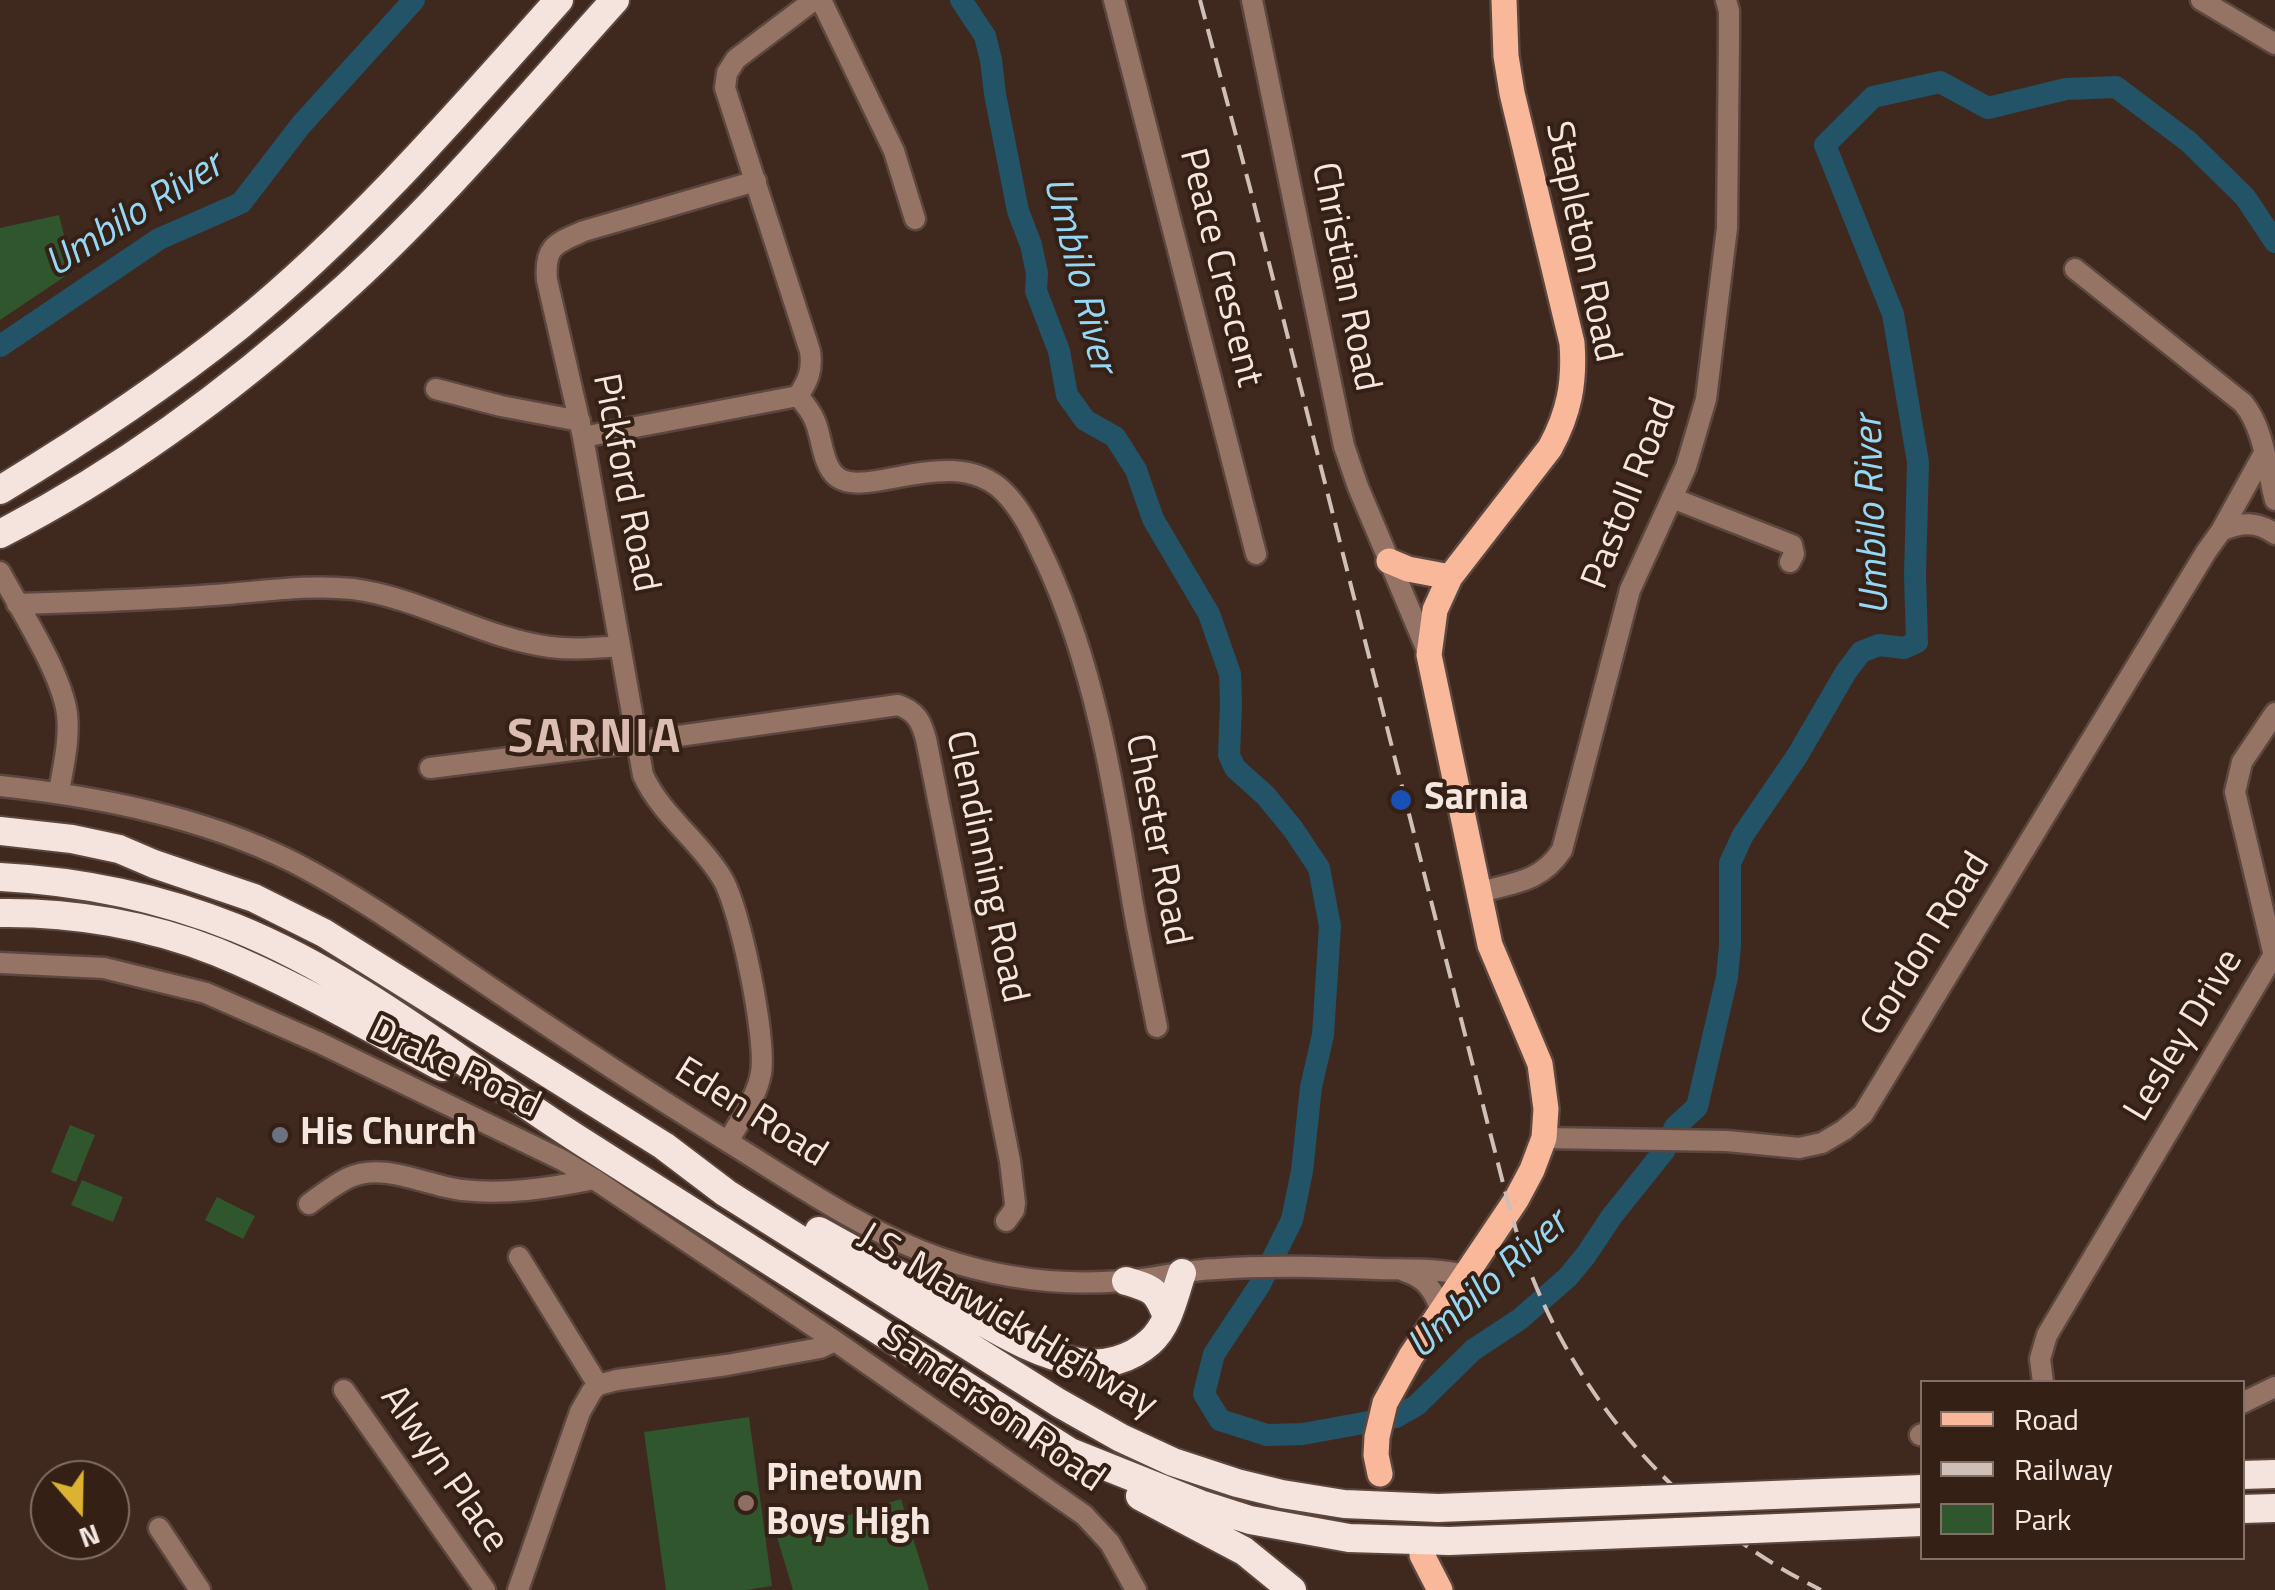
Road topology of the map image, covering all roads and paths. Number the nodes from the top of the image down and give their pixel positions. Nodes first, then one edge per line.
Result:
1 (559, 0) edge
2 (615, 0) edge
3 (818, 0) edge
4 (1114, 0) edge
5 (1252, 0) edge
6 (1504, 0) edge
7 (1726, 0) edge
8 (2201, 0) edge
9 (2275, 44) edge
10 (756, 181) junction
11 (915, 219) dead end
12 (2075, 270) dead end
13 (436, 388) dead end
14 (798, 396) junction
15 (581, 429) junction
16 (2264, 455) junction
17 (0, 490) edge
18 (1672, 498) junction
19 (2275, 500) edge
20 (2221, 531) junction
21 (0, 534) edge
22 (2275, 534) edge
23 (1256, 554) dead end
24 (1389, 562) junction
25 (1790, 562) dead end
26 (1450, 576) junction
27 (8, 588) edge
28 (619, 646) junction
29 (1429, 655) junction
30 (2275, 713) edge
31 (636, 742) junction
32 (430, 768) dead end
33 (0, 786) edge
34 (59, 792) junction
35 (0, 831) edge
36 (0, 846) edge
37 (154, 864) junction
38 (0, 877) edge
39 (1479, 892) junction
40 (2269, 911) edge
41 (0, 913) edge
42 (2274, 954) edge
43 (0, 963) edge
44 (1157, 1027) dead end
45 (564, 1130) junction
46 (1544, 1138) junction
47 (728, 1142) junction
48 (664, 1146) junction
49 (594, 1178) junction
50 (309, 1204) dead end
51 (1006, 1221) dead end
52 (519, 1256) dead end
53 (1398, 1269) junction
54 (1182, 1273) junction
55 (1464, 1275) junction
56 (1126, 1281) junction
57 (1442, 1311) junction
58 (1167, 1318) junction
59 (835, 1342) junction
60 (2039, 1380) edge
61 (598, 1385) junction
62 (2275, 1387) edge
63 (344, 1390) dead end
64 (2245, 1402) edge
65 (1070, 1452) junction
66 (1380, 1474) dead end
67 (2275, 1474) edge
68 (2245, 1475) edge
69 (1920, 1489) edge
70 (2275, 1508) edge
71 (2245, 1509) edge
72 (1920, 1522) edge
73 (159, 1528) dead end
74 (1422, 1555) dead end
75 (200, 1590) edge
76 (486, 1590) edge
77 (518, 1590) edge
78 (1136, 1590) edge
79 (1292, 1590) edge
80 (1440, 1590) edge

1 - 17 highway
2 - 21 highway
3 - 10 street
3 - 11 street
4 - 23 street, Peace Crescent
5 - 24 street, Christian Road
6 - 26 main road, Stapleton Road
7 - 18 street, Pastoll Road
8 - 9 street
10 - 14 street
10 - 15 street, Pickford Road
12 - 16 street
13 - 15 street
14 - 15 street
14 - 44 street, Chester Road
15 - 28 street, Pickford Road
16 - 19 street
16 - 20 street, Gordon Road
18 - 25 street
18 - 39 street, Pastoll Road
20 - 22 street
20 - 46 street, Gordon Road
24 - 26 main road
24 - 29 street, Christian Road
26 - 29 main road, Stapleton Road
27 - 28 street
27 - 34 street
28 - 31 street, Pickford Road
29 - 39 main road, Stapleton Road
30 - 40 street, Lesley Drive
31 - 32 street, Clendinning Road
31 - 47 street, Pickford Road
31 - 51 street, Clendinning Road
33 - 34 street, Eden Road
34 - 47 street, Eden Road
35 - 37 highway
36 - 37 highway
37 - 48 highway, J.S. Marwick Highway
38 - 45 highway
39 - 46 main road, Stapleton Road
40 - 42 street, Lesley Drive
41 - 45 highway
42 - 60 street, Lesley Drive
43 - 49 street, Drake Road
45 - 65 highway, J.S. Marwick Highway
46 - 55 main road, Stapleton Road
47 - 56 street, Eden Road
48 - 58 highway
48 - 69 highway, J.S. Marwick Highway, bridge
49 - 50 street
49 - 59 street, Drake Road
52 - 61 street
53 - 54 street, Eden Road
53 - 55 street, Eden Road
53 - 57 street
54 - 56 street, Eden Road
54 - 58 highway
55 - 57 main road, Stapleton Road
56 - 58 highway
57 - 66 main road, Stapleton Road
59 - 61 street
59 - 78 street, Sanderson Road
61 - 77 street
62 - 64 street
63 - 76 street, Alwyn Place
65 - 72 highway, J.S. Marwick Highway, bridge
65 - 79 highway
67 - 68 highway
70 - 71 highway
73 - 75 street
74 - 80 main road

